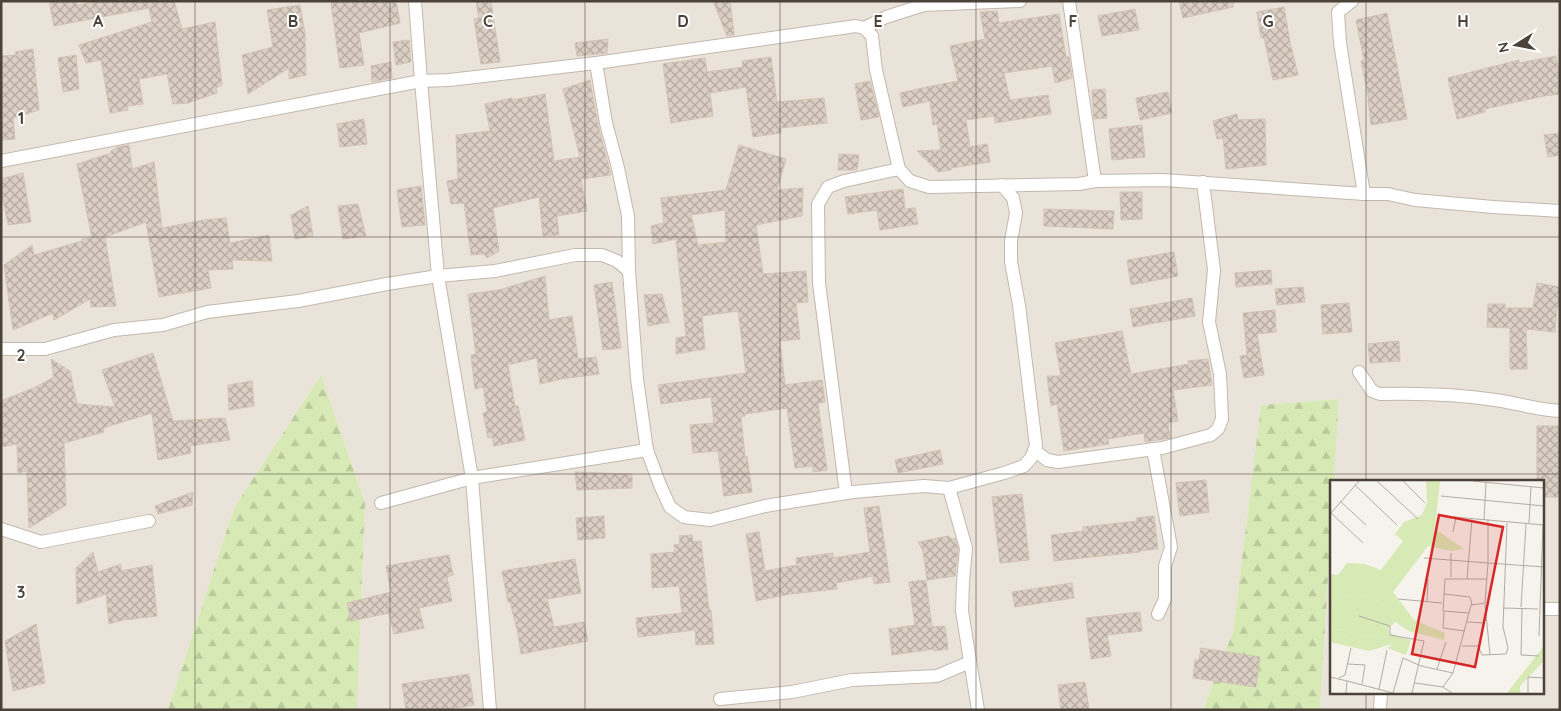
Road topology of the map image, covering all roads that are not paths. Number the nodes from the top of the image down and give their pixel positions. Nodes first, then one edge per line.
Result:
1 (415, 1) edge
2 (1020, 1) edge
3 (1069, 1) edge
4 (1352, 1) edge
5 (864, 28) junction
6 (596, 63) junction
7 (421, 81) junction
8 (1, 162) edge
9 (899, 169) junction
10 (1095, 181) junction
11 (1203, 182) junction
12 (1002, 185) junction
13 (1364, 194) junction
14 (1560, 211) edge
15 (629, 271) junction
16 (438, 276) junction
17 (1, 349) edge
18 (1360, 372) dead end
19 (1560, 411) edge
20 (646, 450) junction
21 (1034, 450) junction
22 (1153, 450) junction
23 (472, 478) junction
24 (949, 488) junction
25 (846, 493) junction
26 (381, 503) dead end
27 (150, 521) dead end
28 (1, 529) edge
29 (1544, 609) edge
30 (1560, 609) edge
31 (1158, 614) dead end
32 (970, 662) junction
33 (1381, 694) edge
34 (720, 699) dead end
35 (490, 710) edge
36 (978, 710) edge
37 (1380, 710) edge

1 - 7 street
2 - 5 street
3 - 10 street
4 - 13 street
5 - 6 street
5 - 9 street
6 - 7 street
6 - 15 street
7 - 8 street
7 - 16 street
9 - 12 street
9 - 25 street
10 - 11 street
10 - 12 street
11 - 13 street
11 - 22 street
12 - 21 street
13 - 14 street
15 - 16 street
15 - 20 street
16 - 17 street
16 - 23 street
18 - 19 street
20 - 23 street
20 - 25 street
21 - 22 street
21 - 24 street
22 - 31 street
23 - 26 street
23 - 35 street
24 - 25 street
24 - 32 street
27 - 28 street
29 - 30 street
32 - 34 street
32 - 36 street
33 - 37 street

